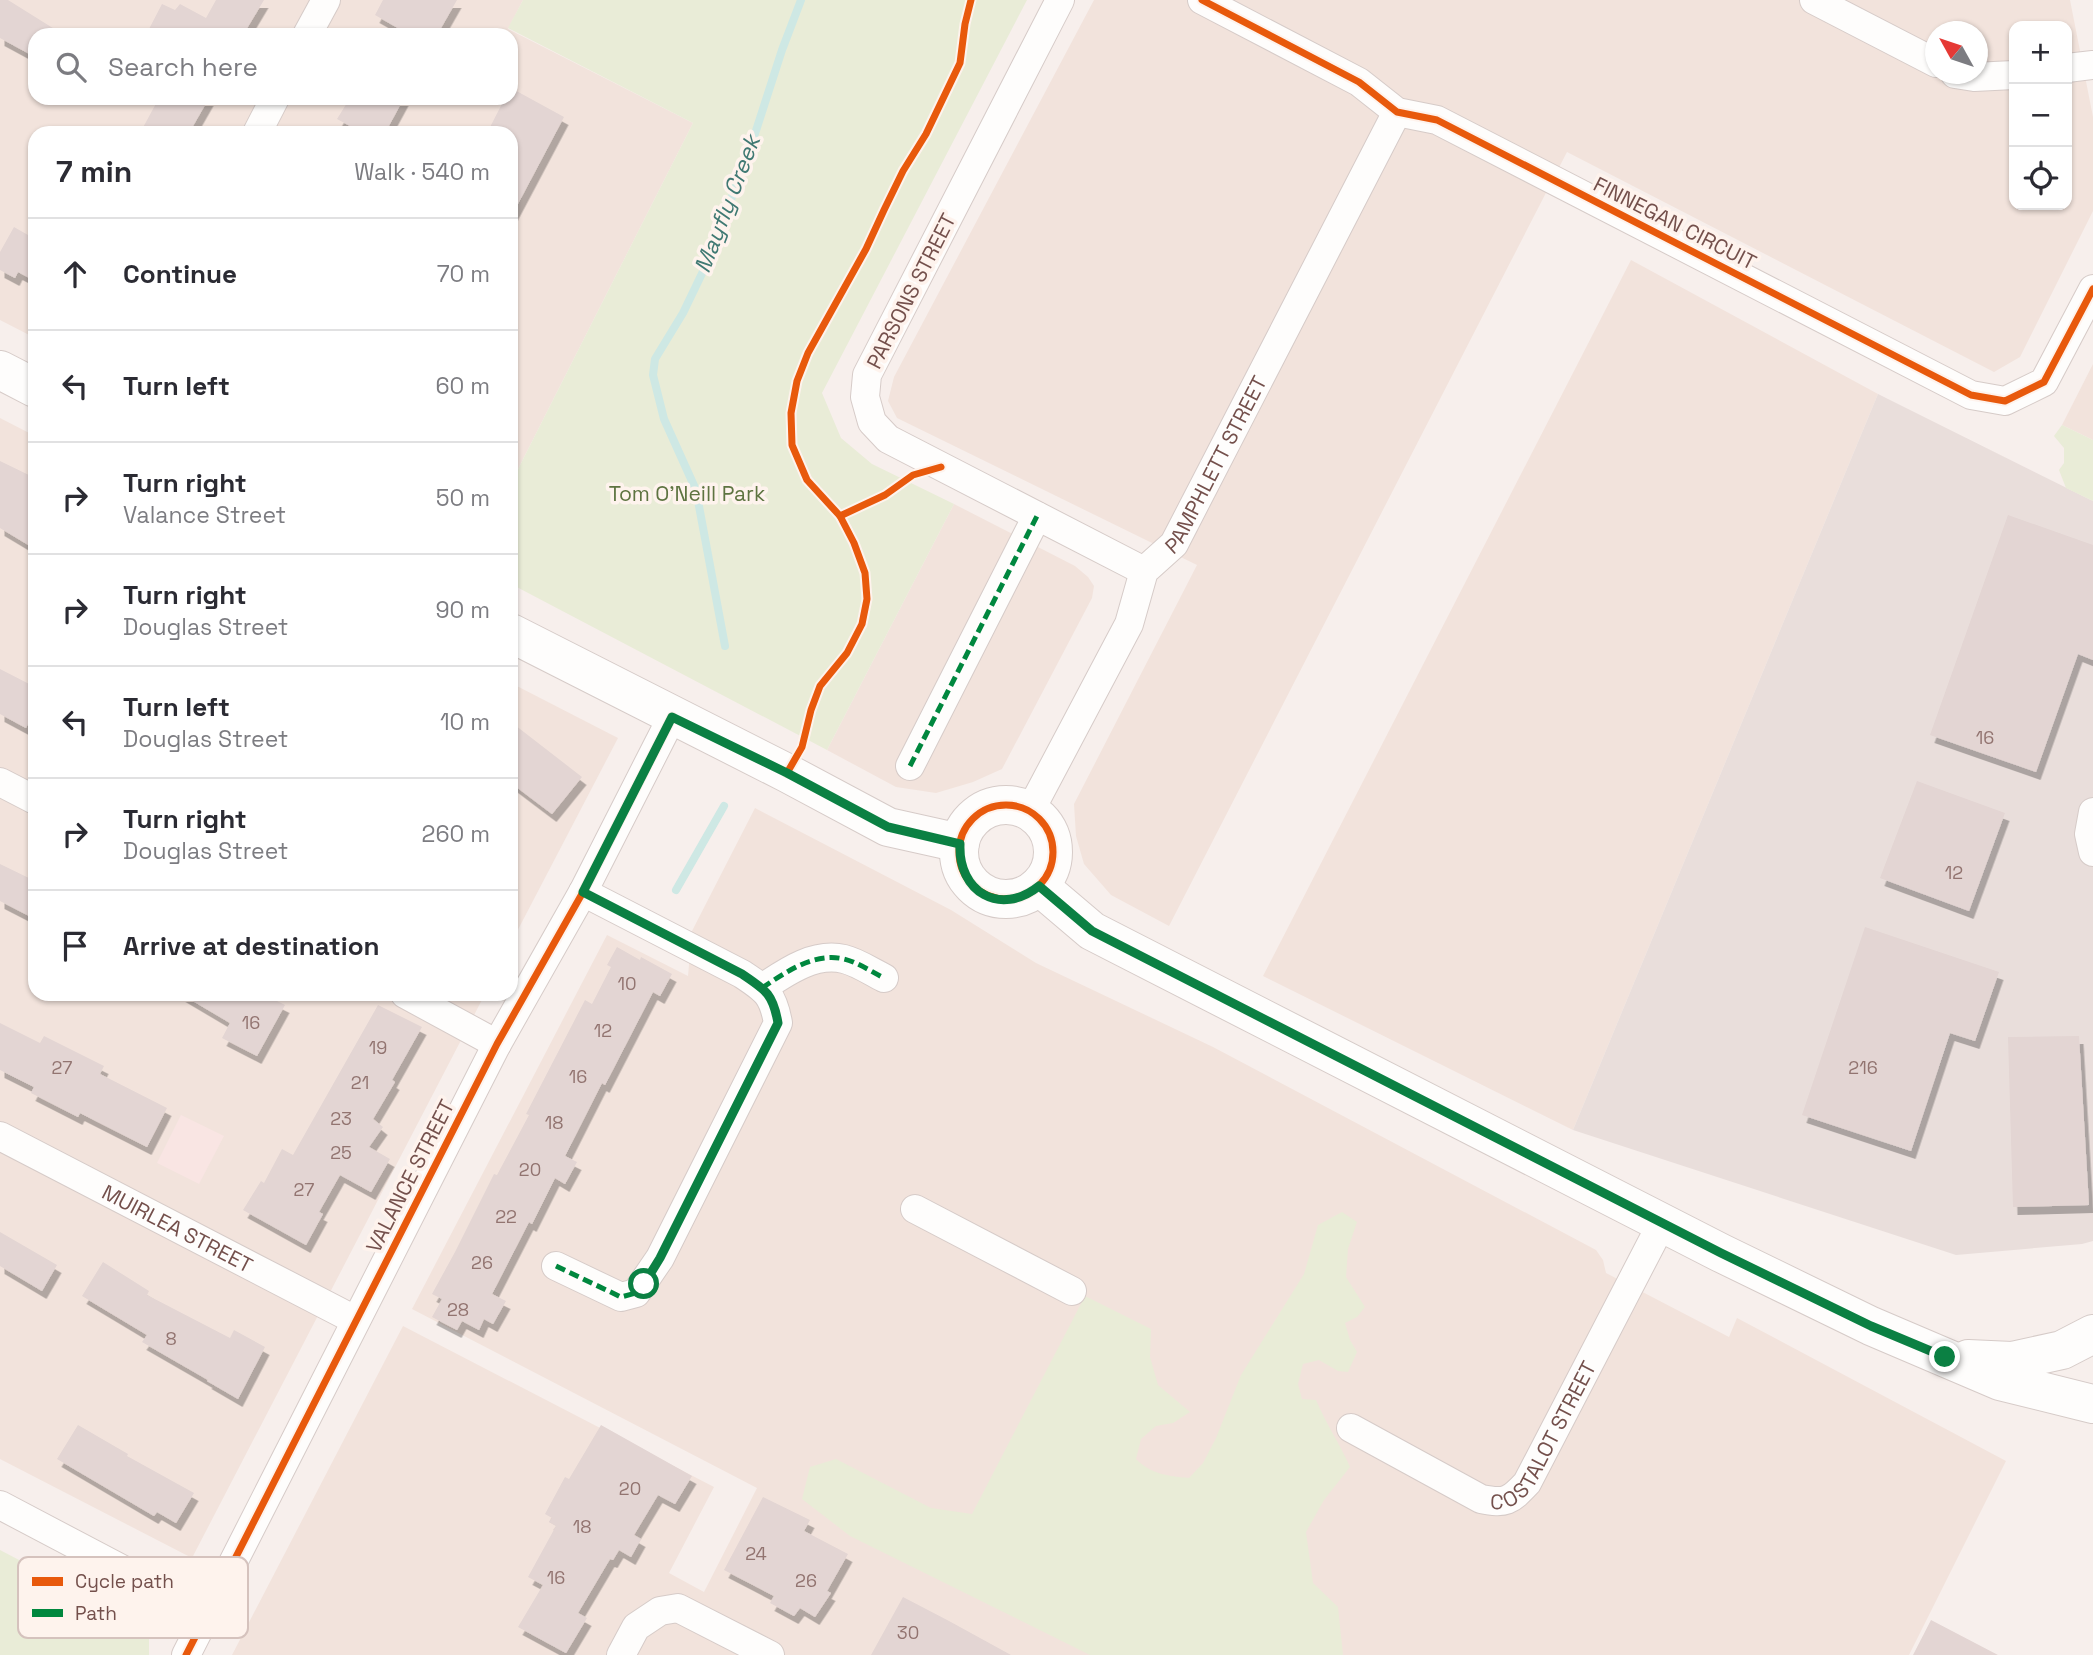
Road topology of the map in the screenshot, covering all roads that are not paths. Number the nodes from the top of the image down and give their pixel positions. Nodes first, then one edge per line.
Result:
1 (326, 0) edge
2 (1060, 0) edge
3 (1202, 0) edge
4 (1814, 0) edge
5 (311, 28) edge
6 (1925, 57) edge
7 (2093, 65) edge
8 (2072, 67) edge
9 (2009, 76) edge
10 (1988, 78) edge
11 (271, 105) edge
12 (1397, 112) junction
13 (261, 126) edge
14 (2093, 289) edge
15 (0, 370) edge
16 (28, 384) edge
17 (1037, 516) junction
18 (1144, 571) junction
19 (518, 638) edge
20 (672, 717) junction
21 (910, 766) dead end
22 (0, 782) edge
23 (28, 796) edge
24 (1030, 811) junction
25 (2093, 813) edge
26 (960, 844) junction
27 (2093, 852) edge
28 (1039, 886) junction
29 (583, 892) junction
30 (884, 978) dead end
31 (762, 988) junction
32 (418, 1001) edge
33 (497, 1044) junction
34 (0, 1136) edge
35 (915, 1209) dead end
36 (1662, 1223) junction
37 (556, 1266) dead end
38 (1072, 1291) dead end
39 (355, 1320) junction
40 (2093, 1334) edge
41 (1945, 1357) junction
42 (2093, 1404) edge
43 (1351, 1428) dead end
44 (0, 1505) edge
45 (99, 1557) edge
46 (236, 1557) edge
47 (195, 1638) edge
48 (186, 1655) edge
49 (621, 1655) edge
50 (770, 1655) edge

1 - 5 street
2 - 17 street, PARSONS STREET
3 - 12 street, FINNEGAN CIRCUIT
4 - 6 street
7 - 8 street
9 - 10 street
11 - 13 street
12 - 14 street, FINNEGAN CIRCUIT
12 - 18 street, PAMPHLETT STREET
15 - 16 main road
17 - 18 street, PARSONS STREET
17 - 21 street
18 - 24 street, PAMPHLETT STREET
19 - 20 main road
20 - 26 main road
20 - 29 street, VALANCE STREET
22 - 23 street
24 - 26 main road
24 - 28 main road
25 - 27 street
26 - 28 main road
28 - 36 main road
29 - 31 street
29 - 33 street, VALANCE STREET
30 - 31 street
31 - 37 street
32 - 33 street
33 - 39 street, VALANCE STREET
34 - 39 street, MUIRLEA STREET
35 - 38 street
36 - 41 main road
36 - 43 street, COSTALOT STREET
39 - 46 street, VALANCE STREET
40 - 41 main road
41 - 42 main road
44 - 45 street
47 - 48 street, VALANCE STREET
49 - 50 street

